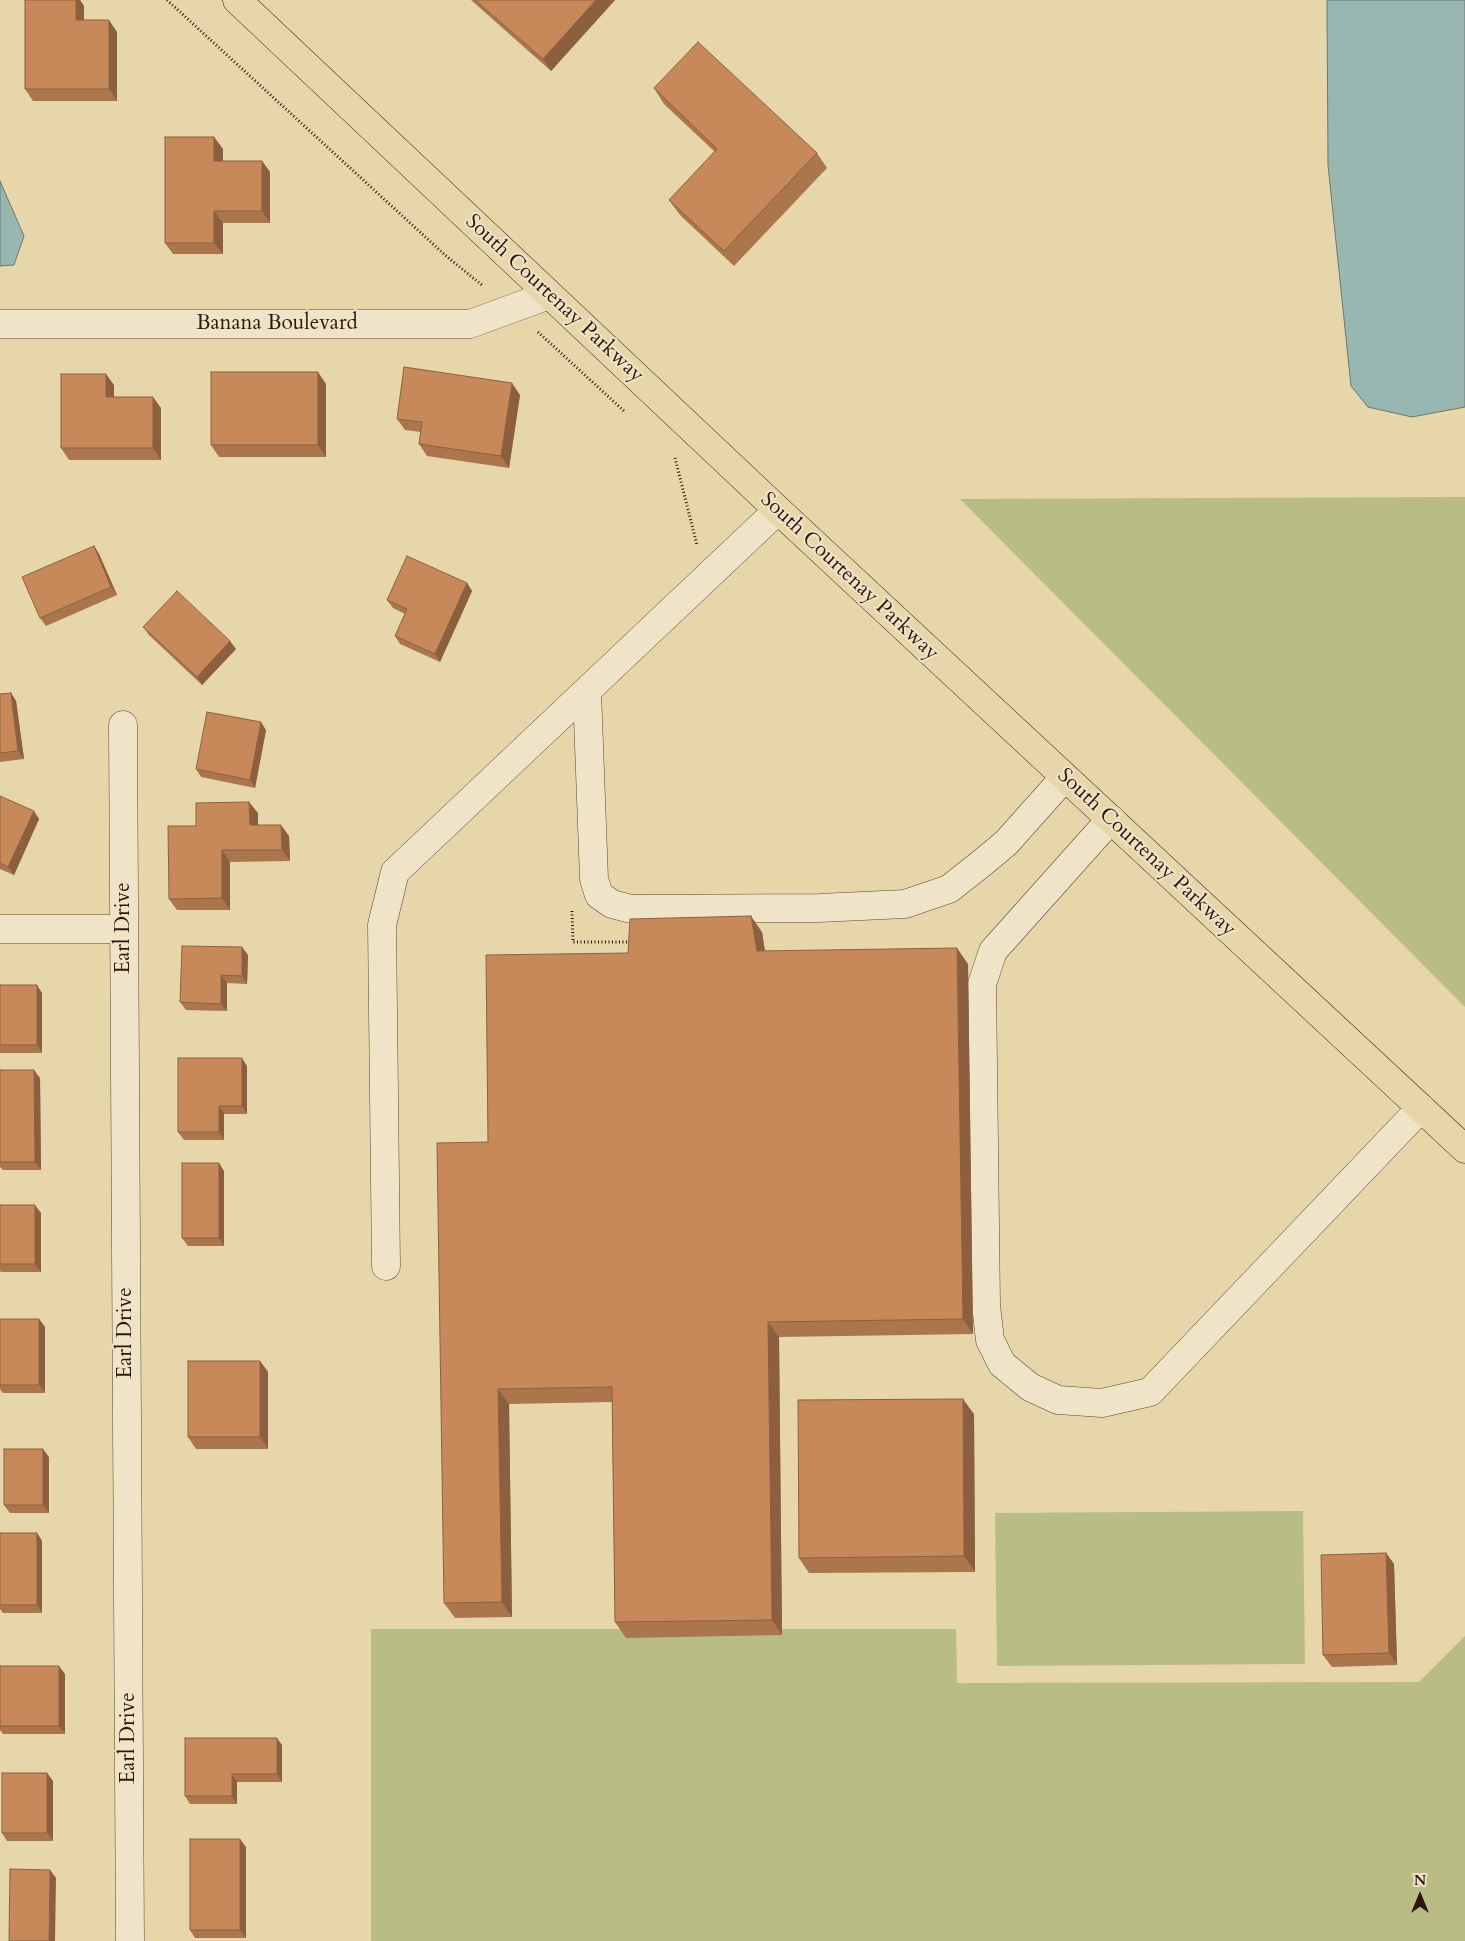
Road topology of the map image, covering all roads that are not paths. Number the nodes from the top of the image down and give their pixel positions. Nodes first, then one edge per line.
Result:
1 (237, 0) edge
2 (549, 294) junction
3 (0, 324) edge
4 (778, 510) junction
5 (587, 691) junction
6 (123, 725) dead end
7 (1064, 778) junction
8 (1111, 820) junction
9 (0, 929) edge
10 (124, 929) junction
11 (1421, 1108) junction
12 (1465, 1149) edge
13 (386, 1266) dead end
14 (130, 1941) edge

1 - 2 main road, South Courtenay Parkway
2 - 3 street, Banana Boulevard
2 - 4 main road, South Courtenay Parkway
4 - 5 street
4 - 7 main road, South Courtenay Parkway
5 - 7 street
5 - 13 street
6 - 10 street, Earl Drive
7 - 8 main road, South Courtenay Parkway
8 - 11 main road, South Courtenay Parkway
8 - 11 street
9 - 10 street
10 - 14 street, Earl Drive
11 - 12 main road, South Courtenay Parkway

